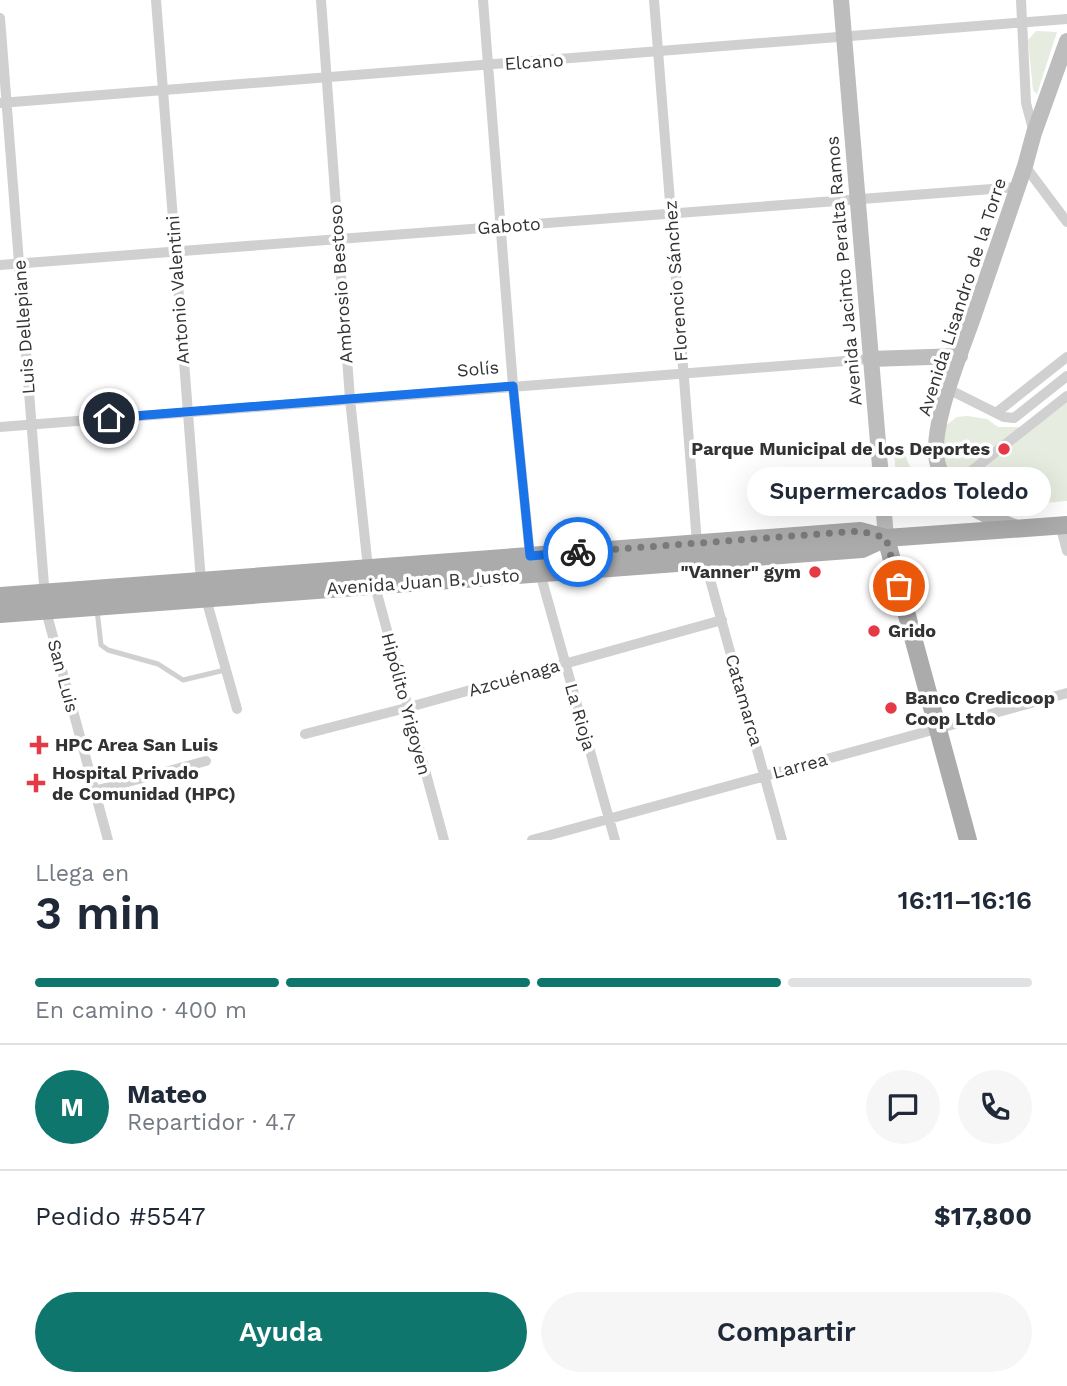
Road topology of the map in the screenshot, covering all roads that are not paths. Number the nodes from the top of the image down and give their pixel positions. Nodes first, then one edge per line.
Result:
1 (156, 0) edge
2 (321, 0) edge
3 (483, 0) edge
4 (654, 0) edge
5 (841, 0) edge
6 (1021, 0) edge
7 (0, 19) edge
8 (1067, 19) edge
9 (1023, 23) junction
10 (844, 38) junction
11 (1067, 41) edge
12 (659, 52) junction
13 (488, 65) junction
14 (326, 78) junction
15 (163, 90) junction
16 (3, 103) edge
17 (1034, 133) junction
18 (1025, 166) junction
19 (1018, 187) junction
20 (857, 199) junction
21 (671, 214) junction
22 (1067, 222) edge
23 (501, 227) junction
24 (338, 239) junction
25 (175, 252) junction
26 (19, 264) junction
27 (0, 265) edge
28 (960, 356) junction
29 (1067, 358) edge
30 (870, 359) junction
31 (683, 372) junction
32 (1067, 376) edge
33 (513, 386) junction
34 (948, 389) junction
35 (1067, 396) edge
36 (349, 399) junction
37 (187, 412) junction
38 (996, 413) junction
39 (31, 424) junction
40 (0, 427) edge
41 (960, 480) dead end
42 (1064, 525) edge
43 (1017, 528) junction
44 (886, 538) junction
45 (697, 543) junction
46 (1067, 551) edge
47 (530, 556) junction
48 (705, 561) junction
49 (368, 568) junction
50 (540, 573) junction
51 (201, 581) junction
52 (375, 586) junction
53 (0, 596) edge
54 (206, 599) junction
55 (45, 602) junction
56 (96, 607) junction
57 (0, 614) edge
58 (722, 620) junction
59 (565, 664) junction
60 (226, 670) junction
61 (1067, 693) edge
62 (406, 708) junction
63 (237, 709) dead end
64 (938, 729) junction
65 (305, 734) dead end
66 (206, 761) dead end
67 (765, 776) junction
68 (94, 791) junction
69 (610, 819) junction
70 (108, 840) edge
71 (444, 840) edge
72 (532, 840) edge
73 (615, 840) edge
74 (782, 840) edge
75 (968, 840) edge

1 - 15 street, Antonio Valentini
2 - 14 street, Ambrosio Bestoso
3 - 13 street
4 - 12 street, Florencio Sánchez
5 - 10 street, Avenida Jacinto Peralta Ramos
6 - 9 street
7 - 16 street, Luis Dellepiane
8 - 9 street, Elcano
9 - 10 street, Elcano
9 - 17 street
10 - 12 street, Elcano
10 - 20 street, Avenida Jacinto Peralta Ramos
11 - 17 street, Avenida Lisandro de la Torre
12 - 13 street, Elcano
12 - 21 street, Florencio Sánchez
13 - 14 street, Elcano
13 - 23 street
14 - 15 street, Elcano
14 - 24 street, Ambrosio Bestoso
15 - 16 street, Elcano
15 - 25 street, Antonio Valentini
16 - 26 street, Luis Dellepiane
17 - 18 street, Avenida Lisandro de la Torre
18 - 19 street, Avenida Lisandro de la Torre
18 - 22 street
19 - 20 street, Gaboto
19 - 28 street, Avenida Lisandro de la Torre
20 - 21 street, Gaboto
20 - 30 street, Avenida Jacinto Peralta Ramos
21 - 23 street, Gaboto
21 - 31 street, Florencio Sánchez
23 - 24 street, Gaboto
23 - 33 street
24 - 25 street, Gaboto
24 - 36 street, Ambrosio Bestoso
25 - 26 street, Gaboto
25 - 37 street, Antonio Valentini
26 - 27 street, Gaboto
26 - 39 street, Luis Dellepiane
28 - 30 street, Solís
28 - 34 street, Avenida Lisandro de la Torre
29 - 38 street
30 - 31 street, Solís
30 - 44 street, Avenida Jacinto Peralta Ramos
31 - 33 street, Solís
31 - 45 street, Florencio Sánchez
32 - 38 street
33 - 36 street, Solís
33 - 47 street
34 - 38 street
34 - 43 street, Avenida Lisandro de la Torre
35 - 41 street
36 - 37 street, Solís
36 - 49 street, Ambrosio Bestoso
37 - 39 street, Solís
37 - 51 street, Antonio Valentini
39 - 40 street, Solís
39 - 55 street, Luis Dellepiane
42 - 43 main road, Avenida Juan B. Justo
42 - 46 street
43 - 44 main road, Avenida Juan B. Justo
44 - 45 main road, Avenida Juan B. Justo
44 - 48 main road, Avenida Juan B. Justo
44 - 64 main road
45 - 47 main road, Avenida Juan B. Justo
45 - 48 street, Florencio Sánchez
47 - 49 main road, Avenida Juan B. Justo
47 - 50 street, La Rioja
48 - 50 main road, Avenida Juan B. Justo
48 - 58 street, Catamarca
49 - 51 main road, Avenida Juan B. Justo
49 - 52 street, Hipólito Yrigoyen
50 - 52 main road, Avenida Juan B. Justo
50 - 59 street, La Rioja
51 - 54 street, Antonio Valentini
51 - 55 main road, Avenida Juan B. Justo
52 - 54 main road, Avenida Juan B. Justo
52 - 62 street, Hipólito Yrigoyen
53 - 55 main road, Avenida Juan B. Justo
54 - 56 main road, Avenida Juan B. Justo
54 - 60 street, Antonio Valentini
55 - 56 main road, Avenida Juan B. Justo
55 - 57 main road, Avenida Juan B. Justo
55 - 68 street, San Luis
56 - 60 lane
58 - 59 street, Azcuénaga
58 - 67 street, Catamarca
59 - 62 street, Azcuénaga
59 - 69 street, La Rioja
60 - 63 street, Antonio Valentini
61 - 64 street, Larrea
62 - 65 street, Azcuénaga
62 - 71 street, Hipólito Yrigoyen
64 - 67 street, Larrea
64 - 75 main road
66 - 68 street
67 - 69 street, Larrea
67 - 74 street, Catamarca
68 - 70 street, San Luis
69 - 72 street, Larrea
69 - 73 street, La Rioja

